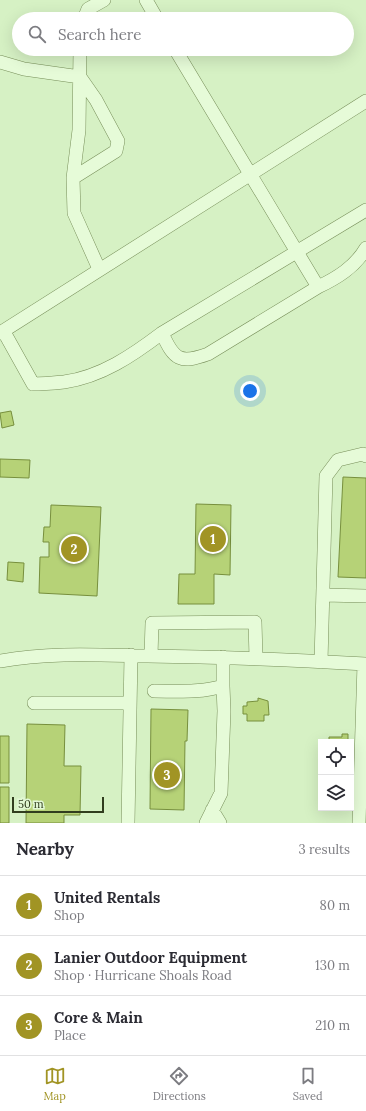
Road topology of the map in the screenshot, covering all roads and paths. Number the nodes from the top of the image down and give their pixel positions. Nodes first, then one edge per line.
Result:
1 (104, 0) edge
2 (146, 0) edge
3 (87, 12) edge
4 (153, 12) edge
5 (80, 56) edge
6 (179, 56) edge
7 (0, 62) edge
8 (80, 77) junction
9 (366, 101) edge
10 (249, 174) junction
11 (74, 178) junction
12 (366, 210) edge
13 (366, 248) edge
14 (295, 252) junction
15 (99, 269) junction
16 (318, 287) junction
17 (2, 333) edge
18 (162, 334) junction
19 (366, 456) edge
20 (324, 595) junction
21 (366, 596) edge
22 (131, 655) junction
23 (151, 656) junction
24 (223, 658) junction
25 (256, 658) junction
26 (0, 661) edge
27 (322, 662) junction
28 (365, 664) edge
29 (223, 686) junction
30 (154, 690) dead end
31 (34, 702) dead end
32 (130, 702) junction
33 (212, 810) junction
34 (128, 823) edge
35 (206, 823) edge
36 (220, 823) edge
37 (359, 823) edge

1 - 3 street
2 - 4 street
5 - 8 street
6 - 10 street
7 - 8 street
8 - 11 street
8 - 11 street
9 - 10 street
10 - 14 street
10 - 15 street
11 - 15 street
12 - 14 street
13 - 16 street
14 - 16 street
14 - 18 street
15 - 17 street
16 - 18 street
17 - 18 street
19 - 20 street
20 - 21 street
20 - 27 street
22 - 23 street
22 - 26 street
22 - 32 street
23 - 24 street
23 - 25 street
24 - 25 street
24 - 29 street
25 - 27 street
27 - 28 street
28 - 37 street
29 - 30 street
29 - 33 street
31 - 32 street
32 - 34 street
33 - 35 street
33 - 36 street

